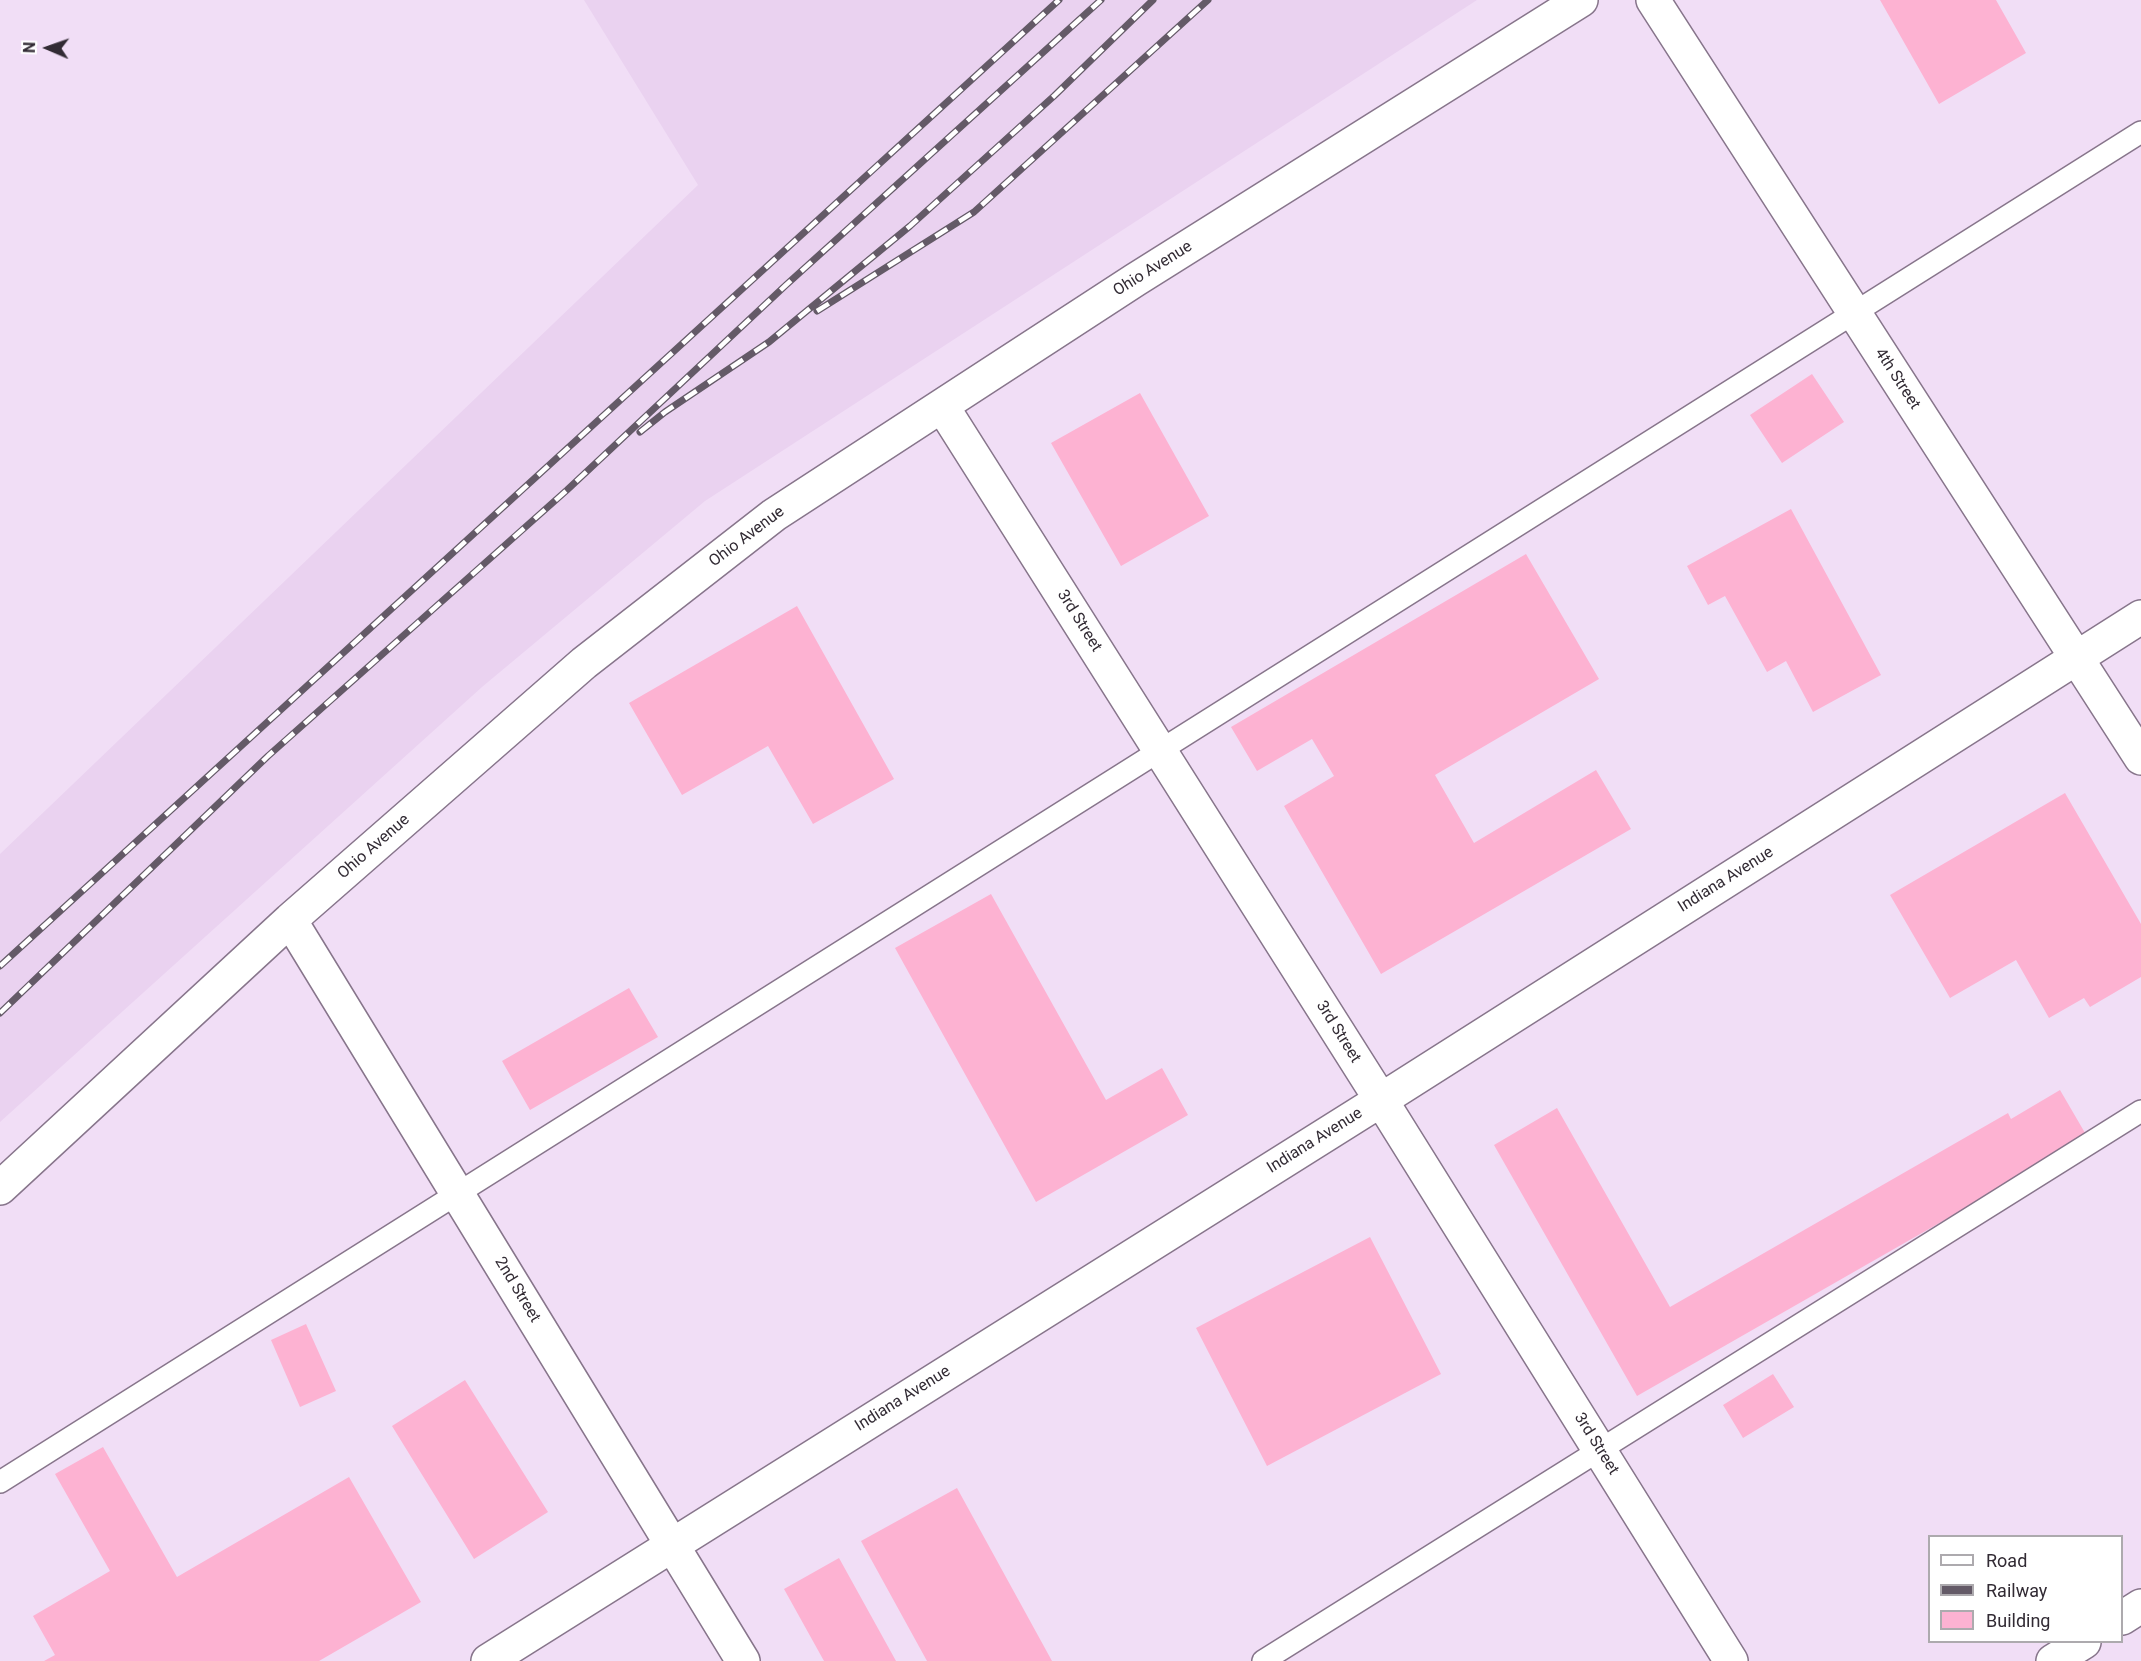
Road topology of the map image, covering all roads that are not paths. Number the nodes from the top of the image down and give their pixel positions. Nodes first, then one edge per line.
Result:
1 (1581, 0) edge
2 (1653, 0) edge
3 (2141, 132) edge
4 (1855, 313) junction
5 (942, 405) junction
6 (2141, 617) edge
7 (2076, 657) junction
8 (1161, 750) junction
9 (2141, 758) edge
10 (291, 920) junction
11 (1381, 1100) junction
12 (2141, 1111) edge
13 (0, 1188) edge
14 (458, 1193) junction
15 (1599, 1450) junction
16 (0, 1482) edge
17 (673, 1544) junction
18 (2141, 1606) edge
19 (2123, 1617) edge
20 (2081, 1643) edge
21 (488, 1661) edge
22 (743, 1661) edge
23 (1263, 1661) edge
24 (1731, 1661) edge
25 (2053, 1661) edge

1 - 5 street, Ohio Avenue
2 - 4 street, 4th Street
3 - 4 lane
4 - 7 street, 4th Street
4 - 8 lane
5 - 8 street, 3rd Street
5 - 10 street, Ohio Avenue
6 - 7 street, Indiana Avenue
7 - 9 street, 4th Street
7 - 11 street, Indiana Avenue
8 - 11 street, 3rd Street
8 - 14 lane
10 - 13 street, Ohio Avenue
10 - 14 street, 2nd Street
11 - 15 street, 3rd Street
11 - 17 street, Indiana Avenue
12 - 15 lane
14 - 16 lane
14 - 17 street, 2nd Street
15 - 23 lane
15 - 24 street, 3rd Street
17 - 21 street, Indiana Avenue
17 - 22 street, 2nd Street
18 - 19 street
20 - 25 street

